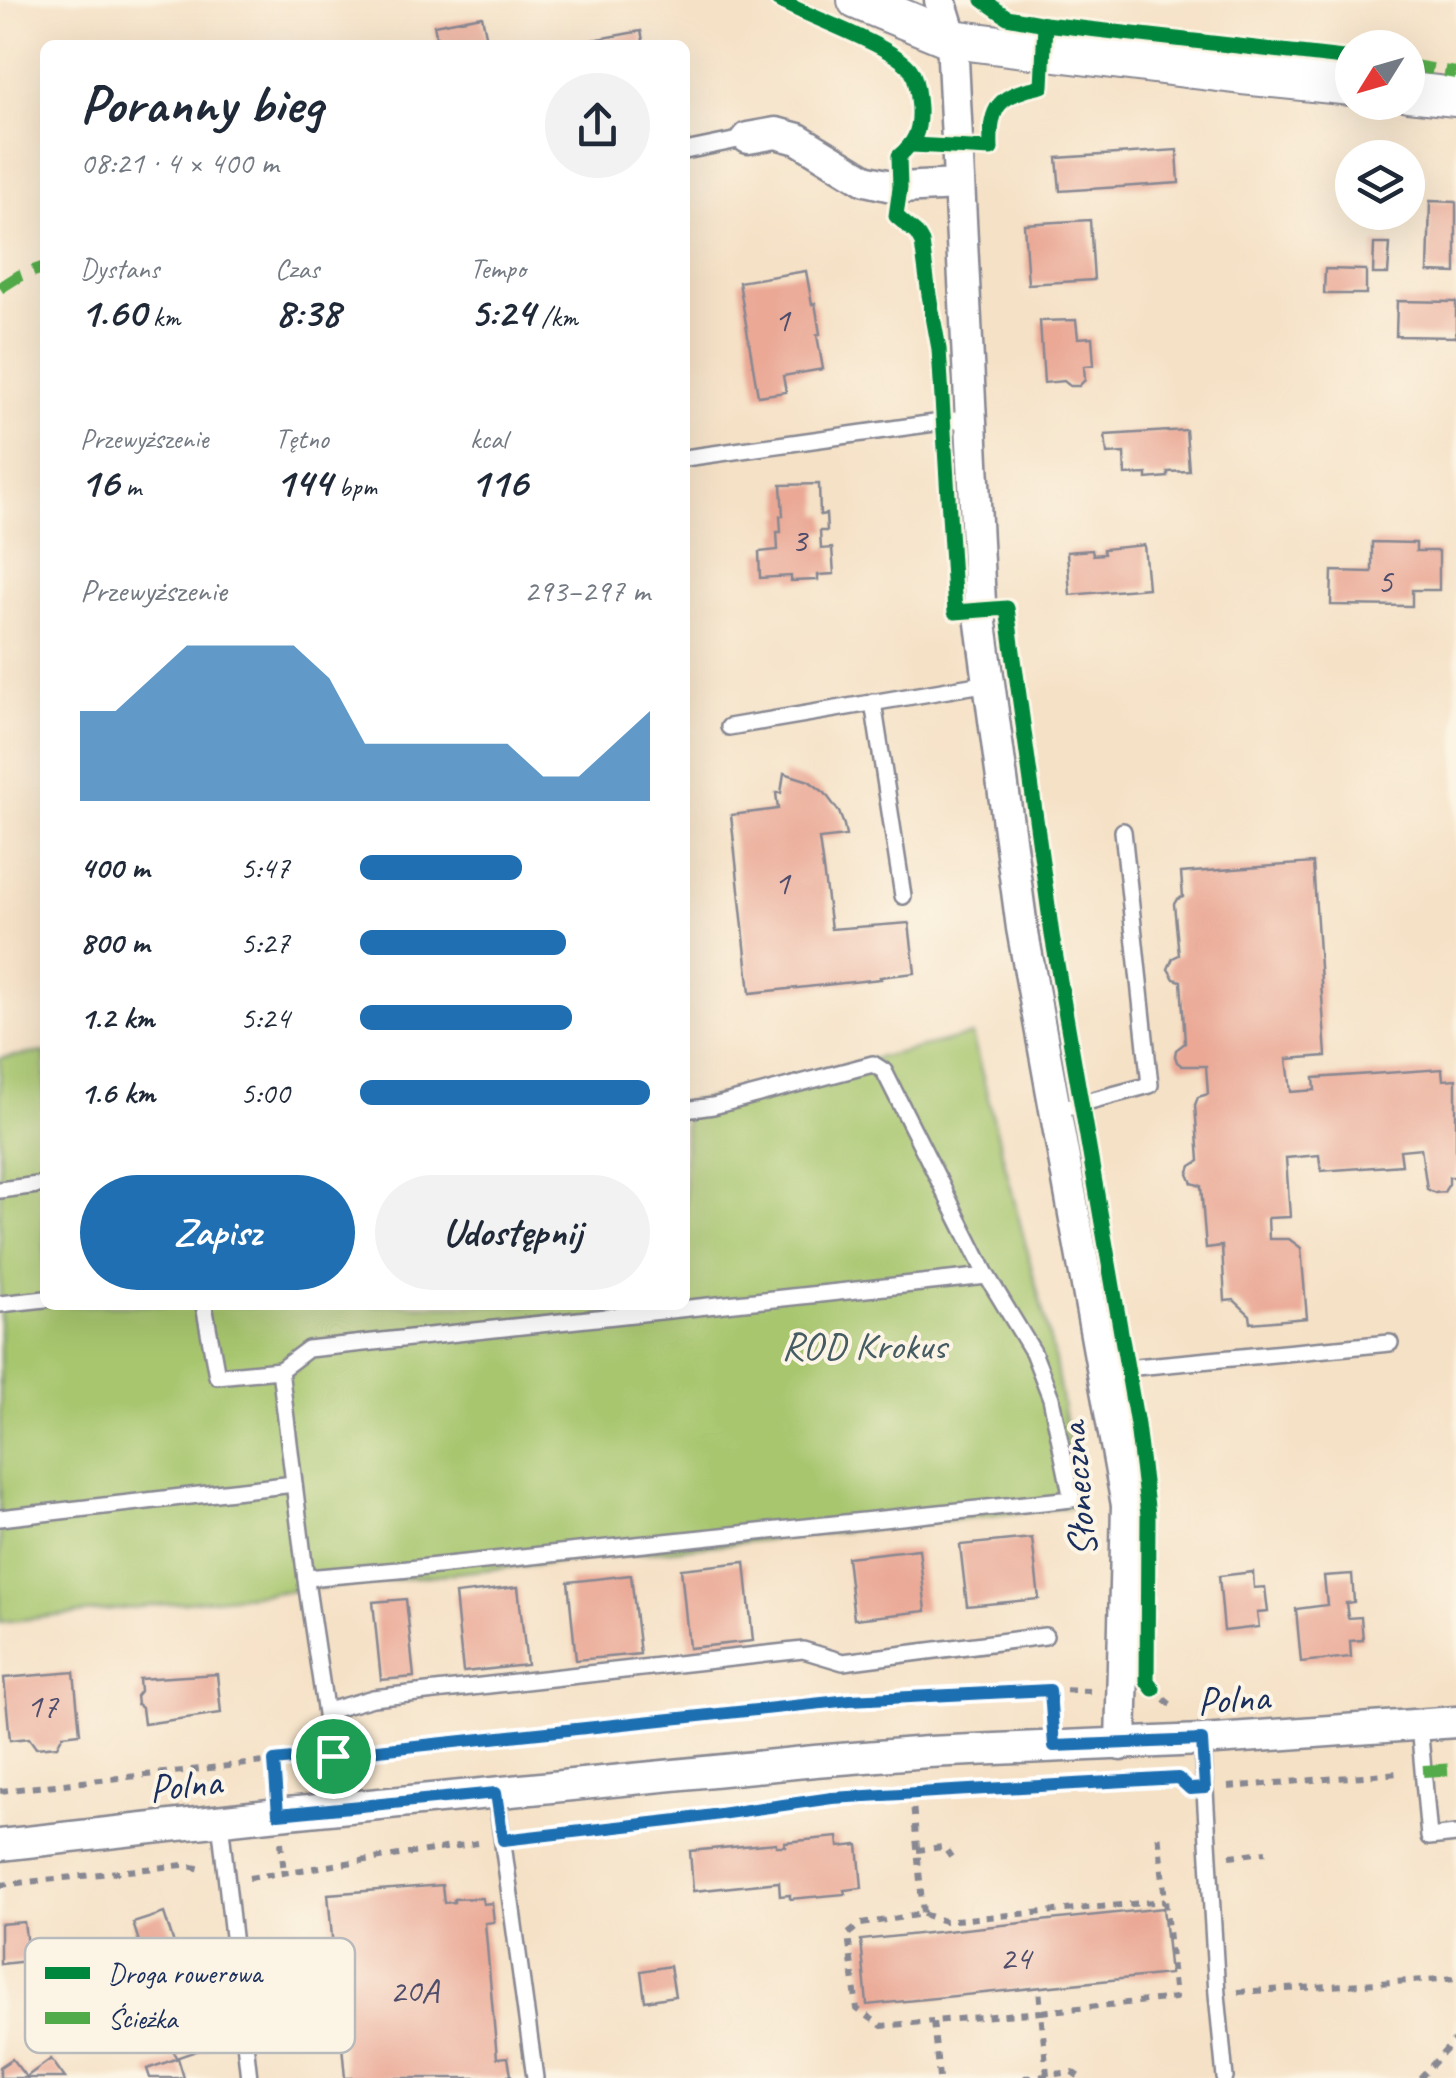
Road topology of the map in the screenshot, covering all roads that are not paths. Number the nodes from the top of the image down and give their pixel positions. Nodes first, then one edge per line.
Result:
1 (857, 0) edge
2 (940, 0) edge
3 (952, 39) junction
4 (1335, 84) edge
5 (1425, 94) edge
6 (1456, 97) edge
7 (748, 138) joint
8 (690, 150) edge
9 (958, 185) junction
10 (970, 418) junction
11 (690, 457) edge
12 (989, 683) junction
13 (873, 702) junction
14 (729, 727) dead end
15 (1123, 832) dead end
16 (903, 896) dead end
17 (690, 1109) edge
18 (1056, 1110) junction
19 (40, 1185) edge
20 (0, 1190) edge
21 (988, 1276) junction
22 (40, 1300) edge
23 (0, 1304) edge
24 (690, 1308) edge
25 (205, 1310) edge
26 (671, 1310) edge
27 (1390, 1343) dead end
28 (280, 1370) junction
29 (1104, 1370) junction
30 (294, 1484) junction
31 (0, 1518) edge
32 (306, 1578) junction
33 (1045, 1636) dead end
34 (327, 1711) junction
35 (1456, 1722) edge
36 (1419, 1725) junction
37 (1202, 1740) junction
38 (1121, 1745) junction
39 (496, 1793) junction
40 (340, 1808) junction
41 (220, 1821) junction
42 (1456, 1834) edge
43 (0, 1845) edge
44 (234, 1938) edge
45 (247, 2053) edge
46 (250, 2078) edge
47 (536, 2078) edge
48 (1225, 2078) edge

1 - 3 street
2 - 3 street, Słoneczna
3 - 4 street
3 - 9 street, Słoneczna
5 - 6 street
7 - 8 lane
7 - 9 street
9 - 10 street, Słoneczna
10 - 11 lane
10 - 12 street, Słoneczna
12 - 13 lane
12 - 18 street, Słoneczna
13 - 14 lane
13 - 16 lane
15 - 18 lane
17 - 21 lane
18 - 29 street, Słoneczna
19 - 20 lane
21 - 24 lane
21 - 32 lane
22 - 23 lane
25 - 28 lane
26 - 28 lane
27 - 29 lane
28 - 30 lane
29 - 38 street, Słoneczna
30 - 31 lane
30 - 32 lane
32 - 34 lane
33 - 34 lane
34 - 40 lane
35 - 36 street, Polna
36 - 37 street, Polna
36 - 42 lane
37 - 38 street, Polna
37 - 48 lane
38 - 39 street, Polna
39 - 40 street, Polna
39 - 47 lane
40 - 41 street, Polna
41 - 43 street, Polna
41 - 44 lane
45 - 46 lane

